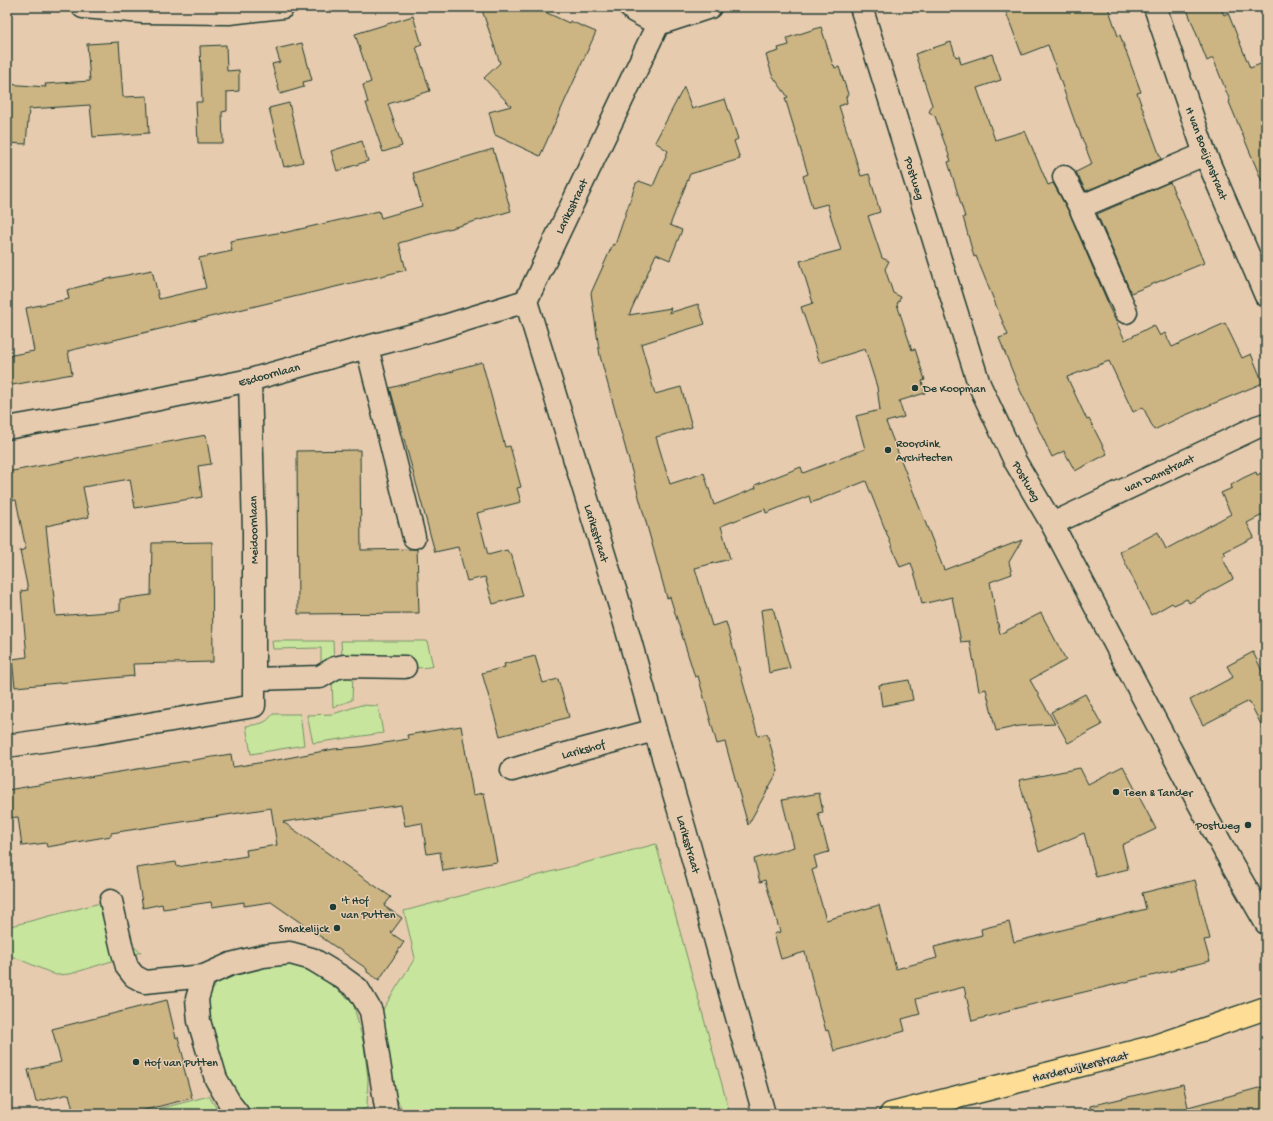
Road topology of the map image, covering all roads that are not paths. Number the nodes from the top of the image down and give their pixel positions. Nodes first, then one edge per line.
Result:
1 (84, 7) edge
2 (283, 7) edge
3 (630, 7) edge
4 (710, 7) edge
5 (861, 7) edge
6 (1155, 7) edge
7 (658, 24) junction
8 (1205, 154) junction
9 (1064, 177) dead end
10 (1080, 207) junction
11 (1266, 296) edge
12 (526, 301) junction
13 (1126, 312) dead end
14 (366, 347) junction
15 (250, 380) junction
16 (1266, 424) edge
17 (7, 428) edge
18 (1052, 524) junction
19 (414, 537) dead end
20 (405, 667) dead end
21 (254, 679) junction
22 (655, 730) junction
23 (7, 746) edge
24 (512, 770) dead end
25 (111, 901) dead end
26 (1266, 923) edge
27 (204, 976) junction
28 (1266, 1008) edge
29 (238, 1114) edge
30 (387, 1114) edge
31 (764, 1114) edge
32 (891, 1114) edge

1 - 2 street
3 - 7 street
4 - 7 street
5 - 18 street, Postweg
6 - 8 street, H van Boeijenstraat
7 - 12 street, Lariksstraat
8 - 10 street
8 - 11 street, H van Boeijenstraat
9 - 10 street
10 - 13 street
12 - 14 street, Esdoornlaan
12 - 22 street, Lariksstraat
14 - 15 street, Esdoornlaan
14 - 19 street
15 - 17 street, Esdoornlaan
15 - 21 street, Meidoornlaan
16 - 18 street, van Damstraat
18 - 26 street, Postweg
20 - 21 street
21 - 23 street, Meidoornlaan
22 - 24 street, Larikshof
22 - 31 street, Lariksstraat
25 - 27 street
27 - 29 street
27 - 30 street
28 - 32 main road, Harderwijkerstraat

